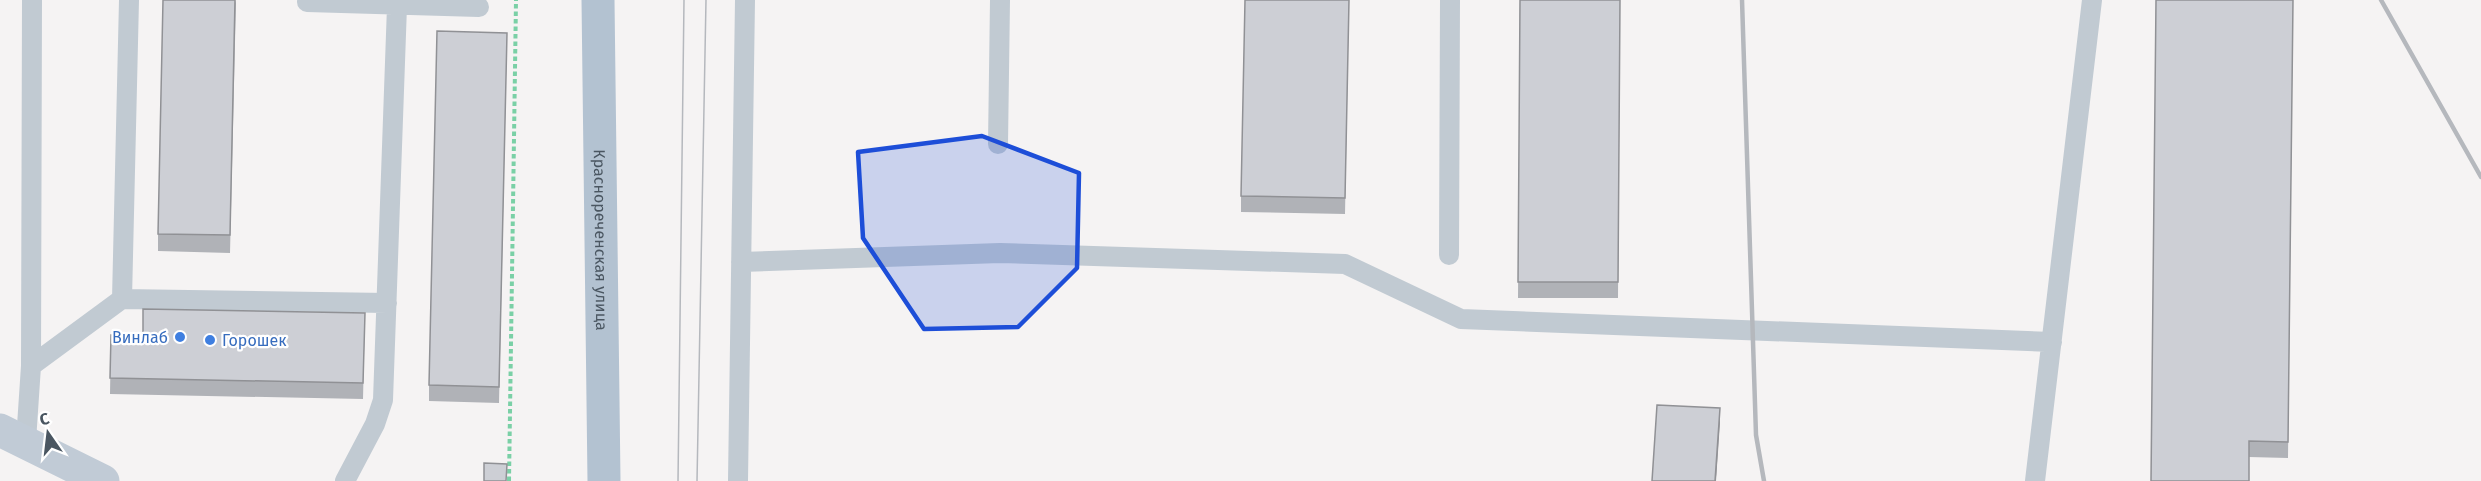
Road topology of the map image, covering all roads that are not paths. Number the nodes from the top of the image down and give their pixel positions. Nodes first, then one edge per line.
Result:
1 (32, 0) edge
2 (129, 0) edge
3 (598, 0) edge
4 (745, 0) edge
5 (1000, 0) edge
6 (1450, 0) edge
7 (2092, 0) edge
8 (308, 2) dead end
9 (398, 6) junction
10 (479, 8) dead end
11 (998, 144) dead end
12 (1449, 255) dead end
13 (741, 262) junction
14 (122, 299) junction
15 (387, 303) junction
16 (2052, 342) junction
17 (31, 366) junction
18 (13, 436) edge
19 (604, 445) junction
20 (103, 481) edge
21 (345, 481) edge
22 (594, 481) edge
23 (604, 481) edge
24 (738, 481) edge
25 (2035, 481) edge

1 - 17 lane
2 - 14 lane
3 - 19 main road, Краснореченская улица
4 - 13 lane
5 - 11 lane
6 - 12 lane
7 - 16 lane
8 - 9 lane
9 - 10 lane
9 - 15 lane
13 - 16 lane
13 - 24 lane
14 - 15 lane
14 - 17 lane
15 - 21 lane
16 - 25 lane
17 - 18 lane
18 - 20 street
19 - 22 street
19 - 23 main road, Краснореченская улица

